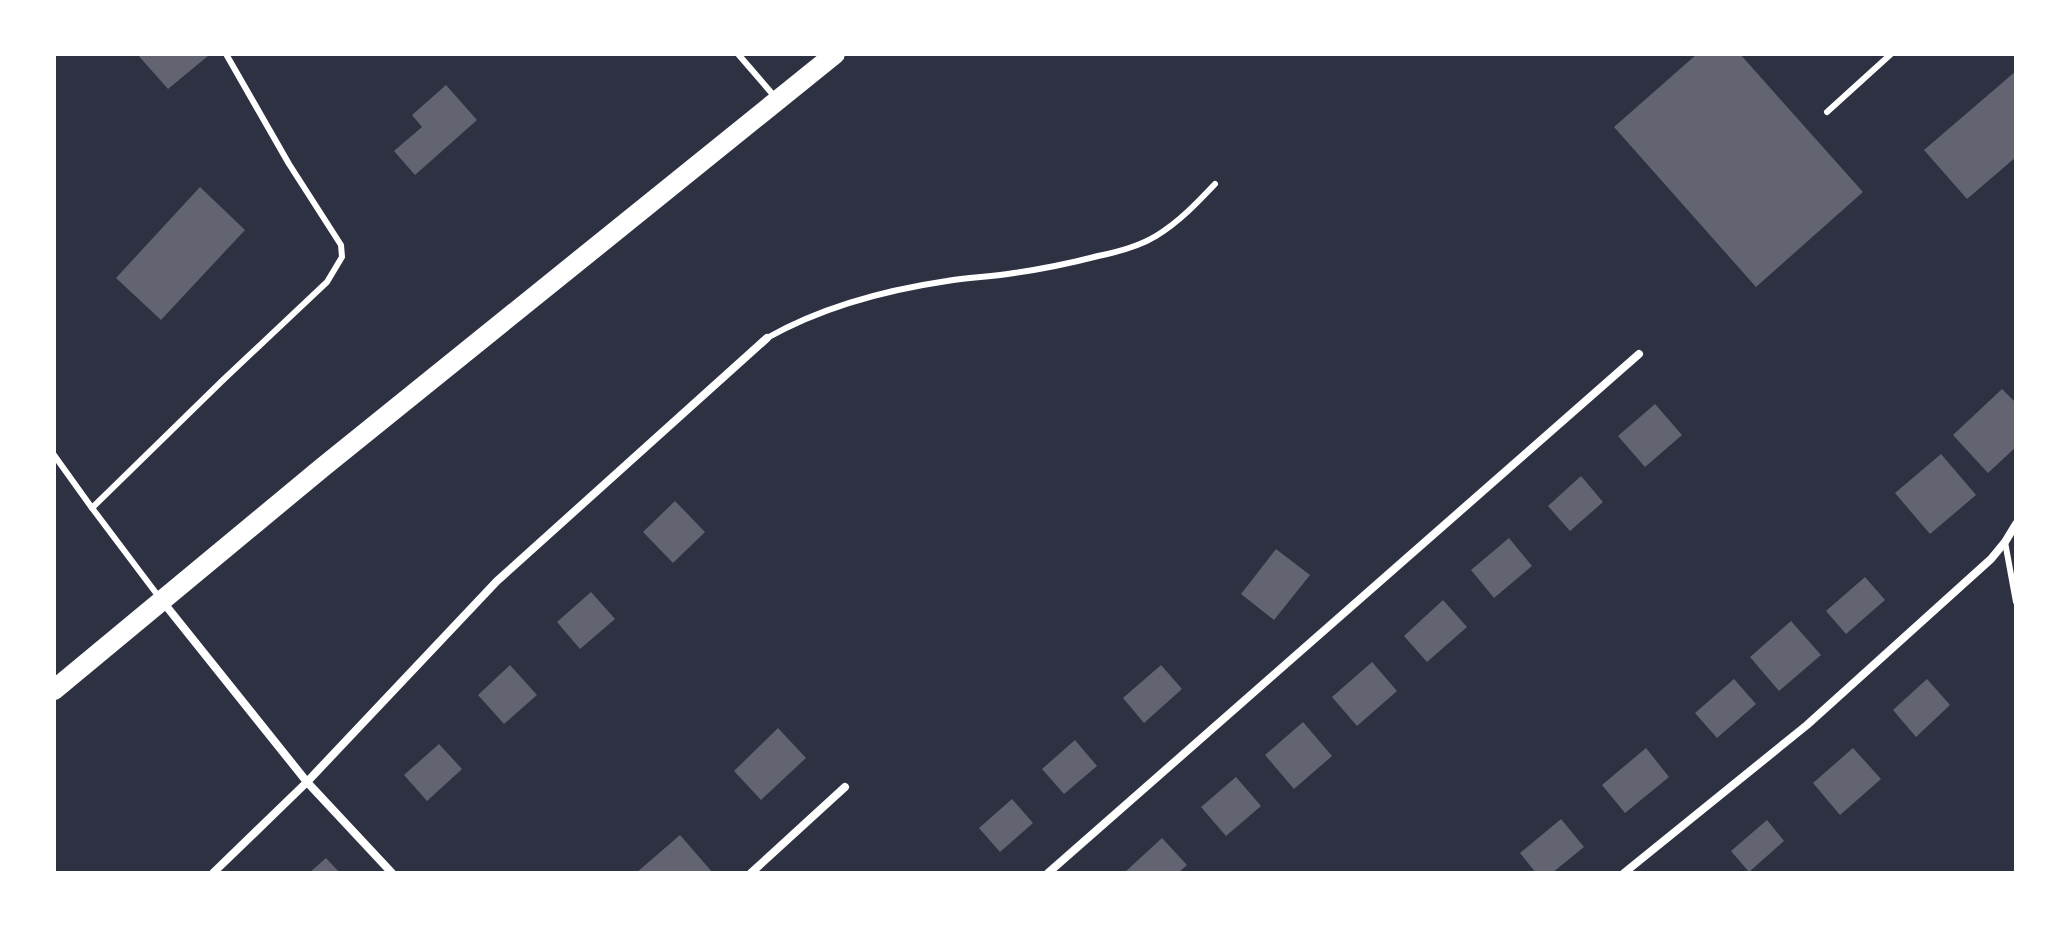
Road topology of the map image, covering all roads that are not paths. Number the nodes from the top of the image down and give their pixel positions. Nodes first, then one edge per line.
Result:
1 (226, 54) edge
2 (738, 54) edge
3 (835, 54) edge
4 (1891, 54) edge
5 (777, 100) junction
6 (1827, 112) dead end
7 (1215, 184) dead end
8 (767, 338) joint
9 (1639, 354) dead end
10 (54, 455) edge
11 (92, 508) junction
12 (2016, 524) edge
13 (2005, 542) junction
14 (161, 600) junction
15 (2016, 602) edge
16 (54, 690) edge
17 (307, 782) junction
18 (845, 787) dead end
19 (213, 873) edge
20 (392, 873) edge
21 (751, 873) edge
22 (1048, 873) edge
23 (1624, 873) edge

1 - 11 lane
2 - 5 lane
3 - 5 main road
4 - 6 lane
5 - 14 main road
7 - 8 lane
8 - 17 street
9 - 22 street
10 - 11 lane
11 - 14 lane
12 - 13 street
13 - 15 lane
13 - 23 street
14 - 16 main road
14 - 17 street
17 - 19 street
17 - 20 street
18 - 21 street

